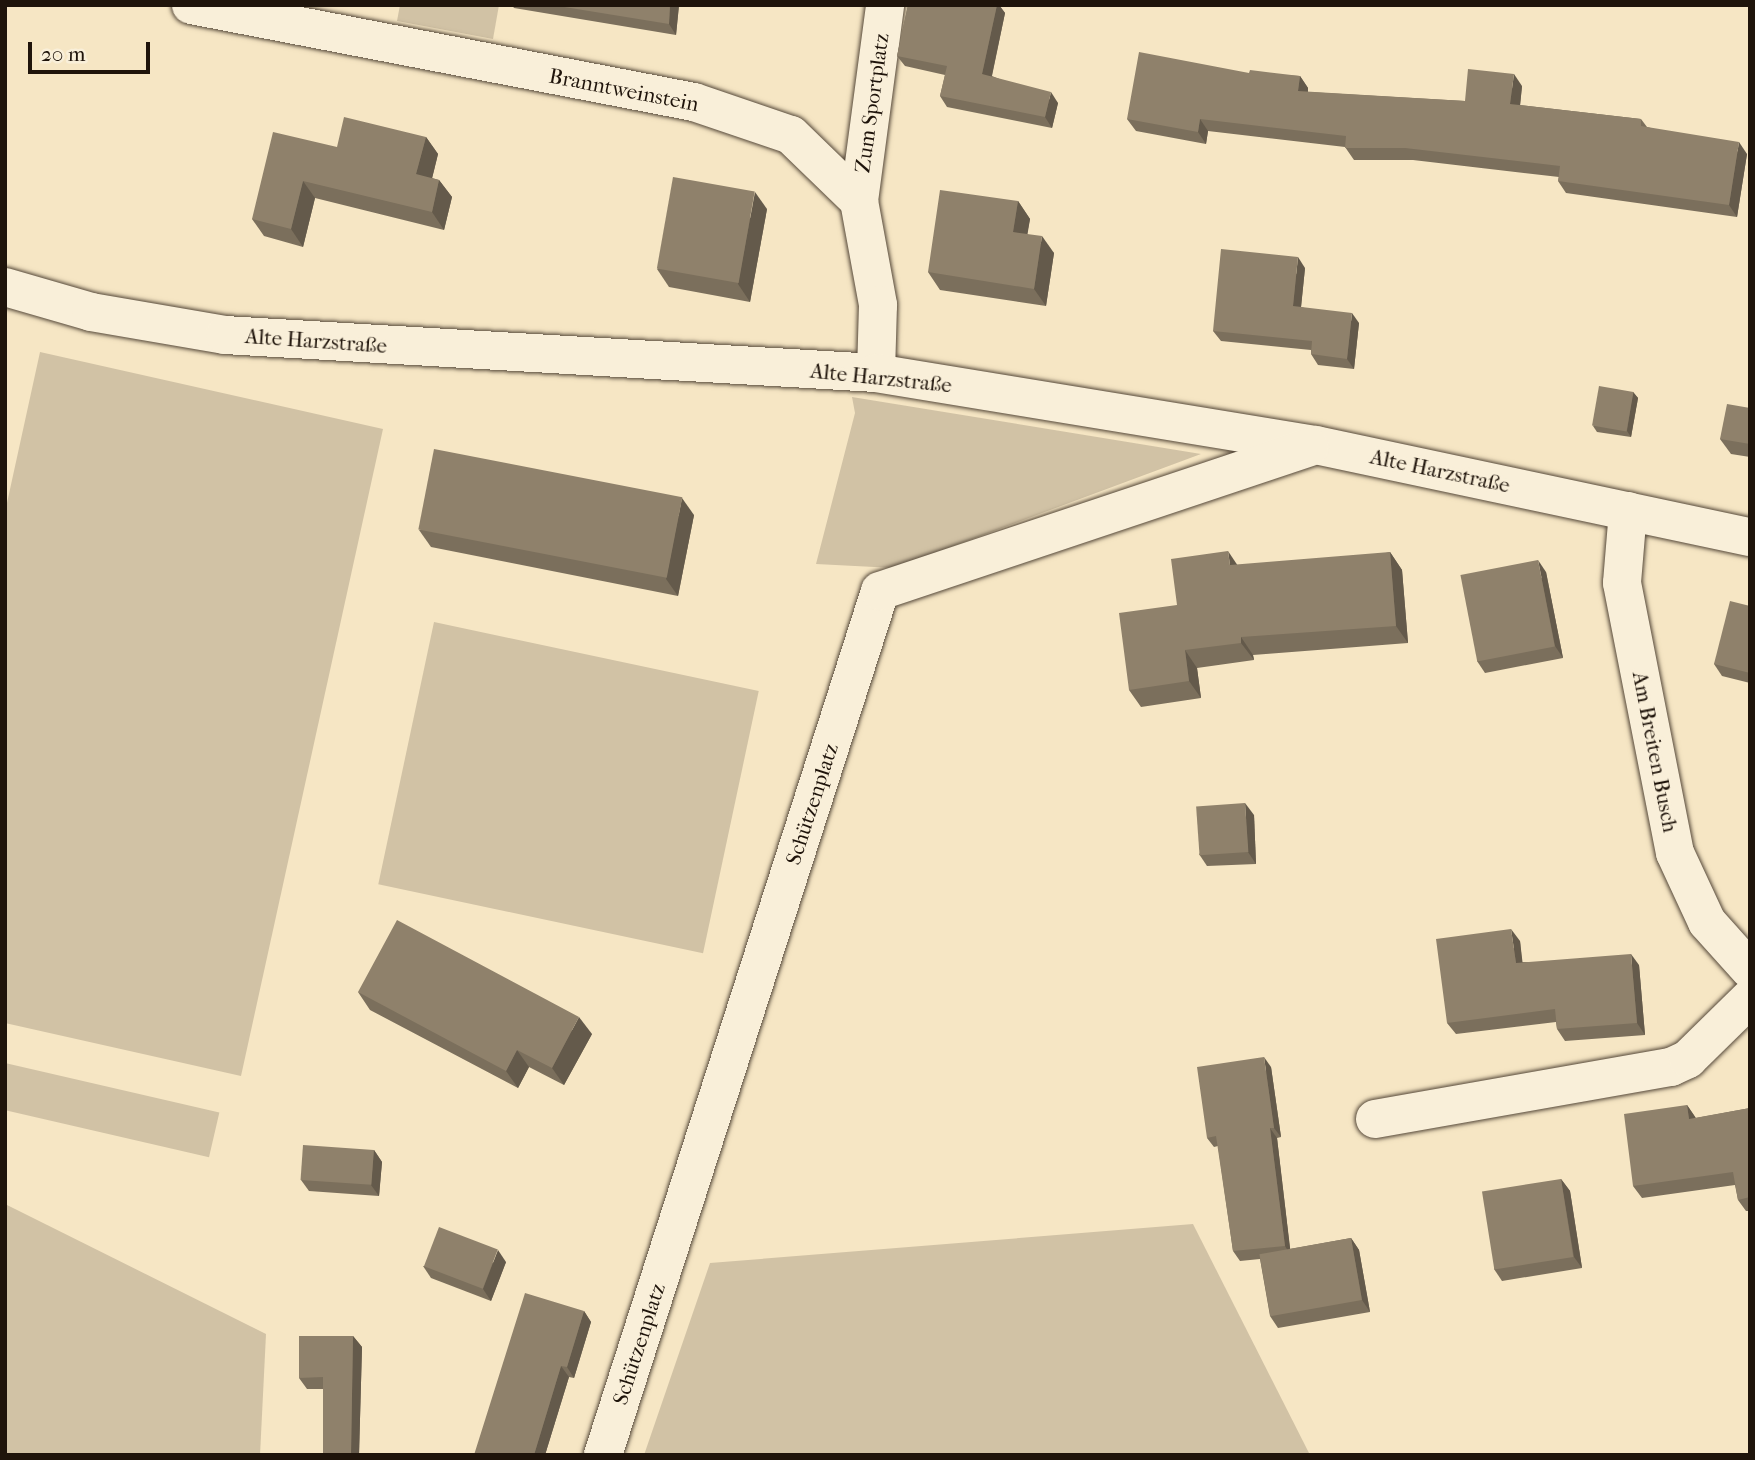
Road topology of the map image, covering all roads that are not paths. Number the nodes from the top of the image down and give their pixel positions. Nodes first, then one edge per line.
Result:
1 (191, 5) edge
2 (885, 5) edge
3 (859, 201) junction
4 (5, 287) edge
5 (876, 373) junction
6 (1316, 445) junction
7 (1628, 511) junction
8 (1750, 537) edge
9 (1750, 970) edge
10 (1750, 998) edge
11 (1375, 1119) dead end
12 (603, 1455) edge

1 - 3 street, Branntweinstein
2 - 3 street, Zum Sportplatz
3 - 5 street
4 - 5 street, Alte Harzstraße
5 - 6 street, Alte Harzstraße
6 - 7 street, Alte Harzstraße
6 - 12 street, Schützenplatz
7 - 8 street, Alte Harzstraße
7 - 9 street, Am Breiten Busch
10 - 11 street

